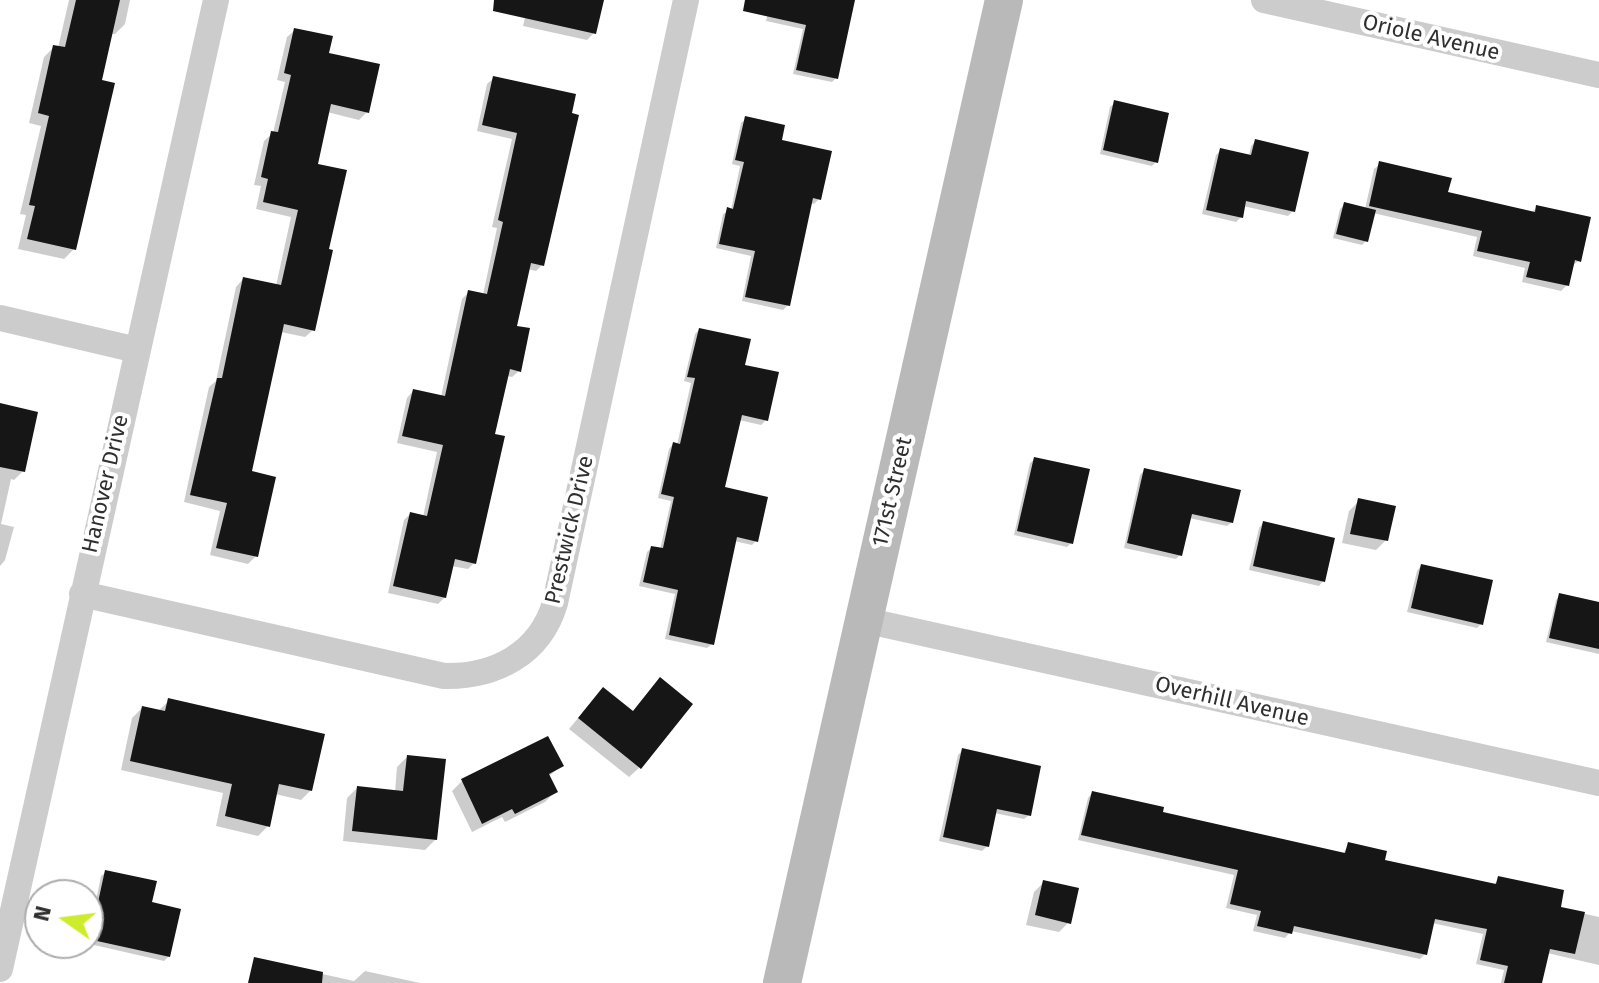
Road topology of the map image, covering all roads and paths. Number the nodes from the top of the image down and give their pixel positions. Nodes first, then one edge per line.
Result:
1 (216, 0) edge
2 (686, 0) edge
3 (1004, 0) edge
4 (1264, 0) edge
5 (1599, 75) edge
6 (0, 318) edge
7 (137, 350) junction
8 (82, 594) junction
9 (864, 620) junction
10 (1599, 783) edge
11 (0, 969) edge
12 (782, 983) edge

1 - 7 street, Hanover Drive
2 - 8 street, Prestwick Drive
3 - 9 street, 171st Street
4 - 5 street, Oriole Avenue
6 - 7 street
7 - 8 street, Hanover Drive
8 - 11 street, Hanover Drive
9 - 10 street, Overhill Avenue
9 - 12 street, 171st Street

